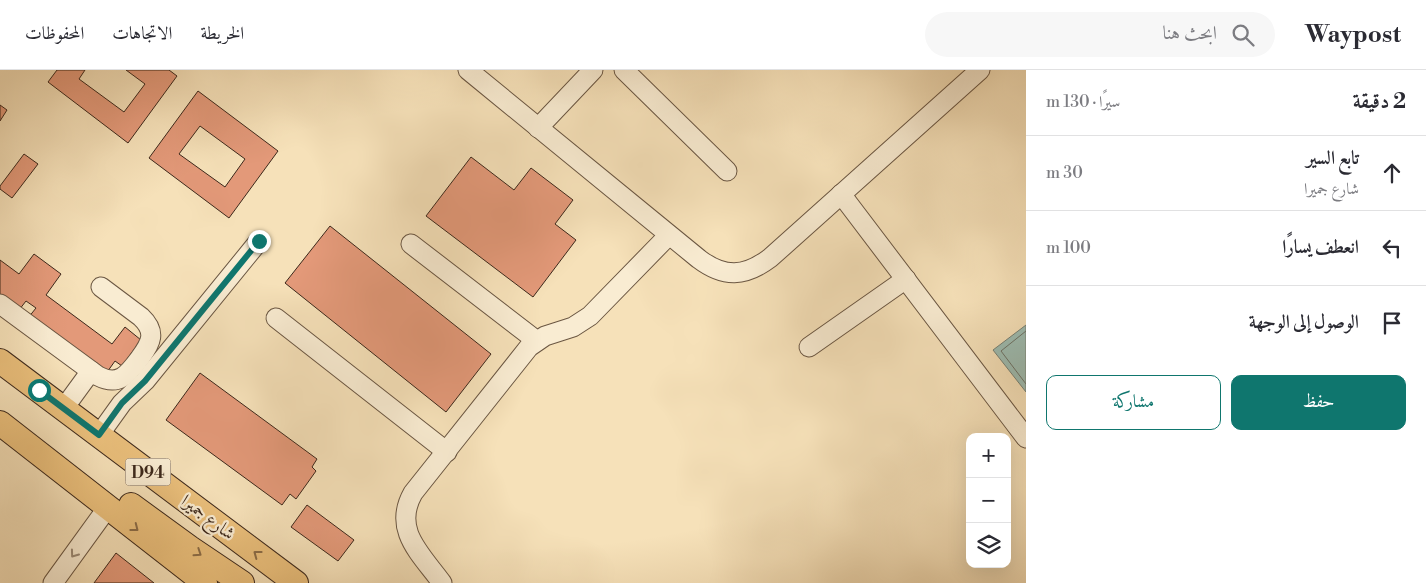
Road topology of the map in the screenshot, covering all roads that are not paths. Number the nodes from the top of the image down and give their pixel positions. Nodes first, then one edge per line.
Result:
1 (468, 70) edge
2 (594, 70) edge
3 (624, 70) edge
4 (980, 70) edge
5 (538, 128) junction
6 (727, 171) dead end
7 (841, 194) junction
8 (669, 235) junction
9 (259, 241) dead end
10 (411, 244) dead end
11 (906, 279) junction
12 (101, 286) dead end
13 (0, 304) edge
14 (276, 318) dead end
15 (537, 341) junction
16 (809, 347) dead end
17 (0, 361) edge
18 (91, 371) junction
19 (64, 408) junction
20 (0, 423) edge
21 (104, 438) junction
22 (1026, 438) edge
23 (446, 452) junction
24 (39, 453) junction
25 (108, 506) junction
26 (53, 583) edge
27 (204, 583) edge
28 (242, 583) edge
29 (296, 583) edge
30 (442, 583) edge

1 - 5 street
2 - 5 street
3 - 6 street
4 - 7 street
5 - 8 street
7 - 8 street
7 - 11 street
8 - 15 street
9 - 21 street
10 - 15 street
11 - 16 street
11 - 22 street
12 - 18 street
13 - 18 street
14 - 23 street
15 - 23 street
17 - 19 main road, شارع جميرا / D94
18 - 19 street
19 - 21 main road, شارع جميرا / D94
20 - 24 main road
29 -> 21 main road, شارع جميرا / D94
23 - 30 street
24 - 25 main road
24 -> 28 main road
25 -> 26 street
25 -> 27 main road

